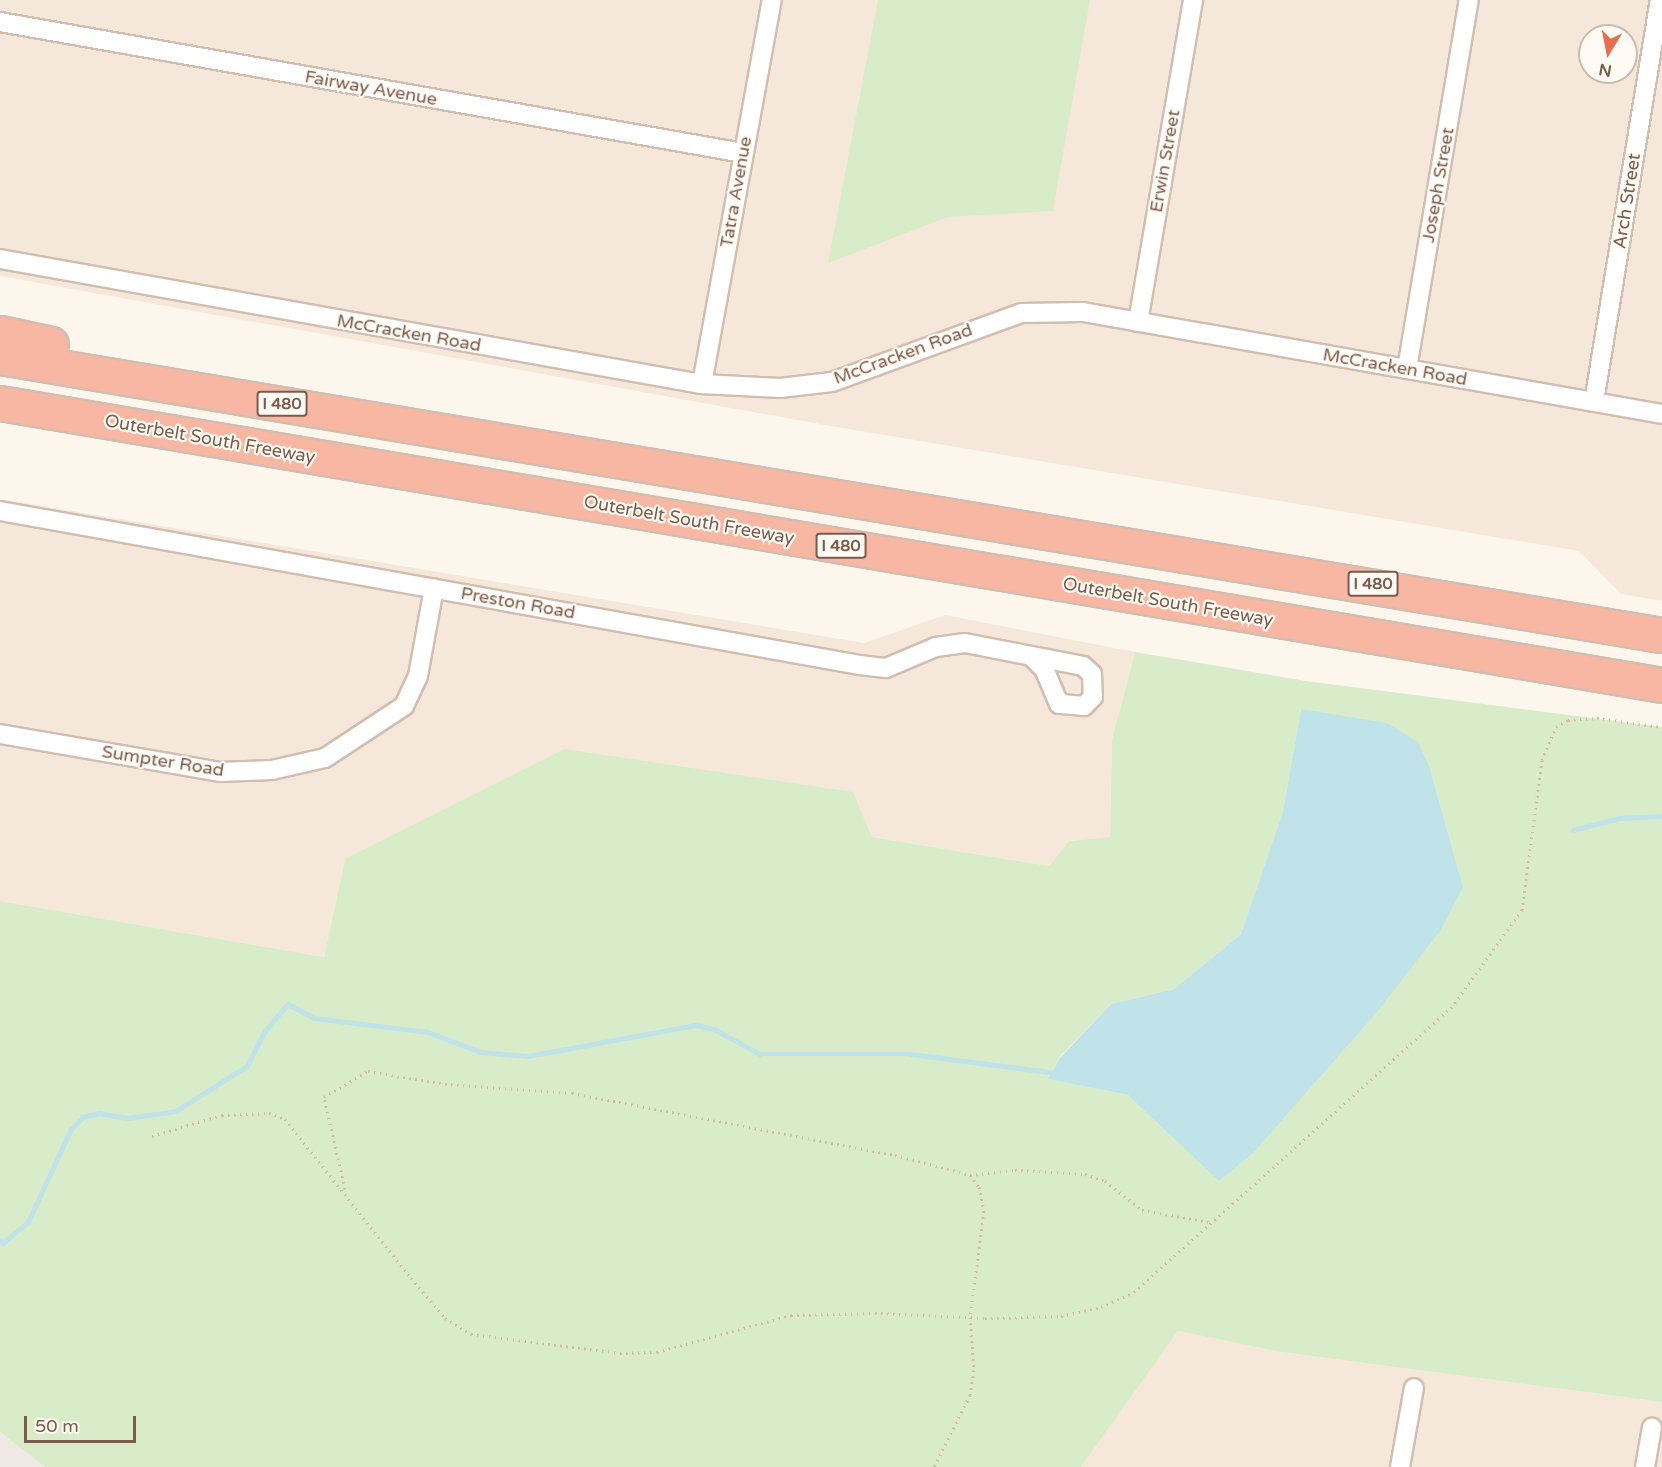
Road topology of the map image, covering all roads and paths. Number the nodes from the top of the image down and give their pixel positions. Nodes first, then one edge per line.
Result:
1 (772, 0) edge
2 (1193, 0) edge
3 (1469, 0) edge
4 (1660, 0) edge
5 (0, 22) edge
6 (743, 153) junction
7 (0, 259) edge
8 (1138, 322) junction
9 (0, 333) edge
10 (0, 357) edge
11 (1407, 369) junction
12 (702, 384) junction
13 (1594, 402) junction
14 (7, 406) edge
15 (1662, 414) edge
16 (564, 448) junction
17 (0, 511) edge
18 (434, 588) junction
19 (1662, 634) edge
20 (1032, 657) dead end
21 (1662, 686) edge
22 (1662, 727) edge
23 (0, 734) edge
24 (152, 1136) dead end
25 (970, 1175) junction
26 (346, 1192) junction
27 (1211, 1222) junction
28 (970, 1317) junction
29 (1414, 1388) dead end
30 (1652, 1428) dead end
31 (934, 1467) edge
32 (1400, 1467) edge
33 (1645, 1467) edge

1 - 6 street, Tatra Avenue
2 - 8 street, Erwin Street
3 - 11 street, Joseph Street
4 - 13 street, Arch Street
5 - 6 street, Fairway Avenue
6 - 12 street, Tatra Avenue
7 - 12 street, McCracken Road
8 - 11 street, McCracken Road
8 - 12 street, McCracken Road
9 - 16 highway
10 - 16 highway, I 480
11 - 13 street, McCracken Road
13 - 15 street, McCracken Road
14 - 21 highway, Outerbelt South Freeway / I 480
16 - 19 highway, I 480
17 - 18 street, Preston Road
18 - 20 street, Preston Road
18 - 23 street, Sumpter Road
22 - 27 path
24 - 26 path
25 - 26 path
25 - 27 path
25 - 28 path
26 - 28 path
27 - 28 path
28 - 31 path
29 - 32 street
30 - 33 street

